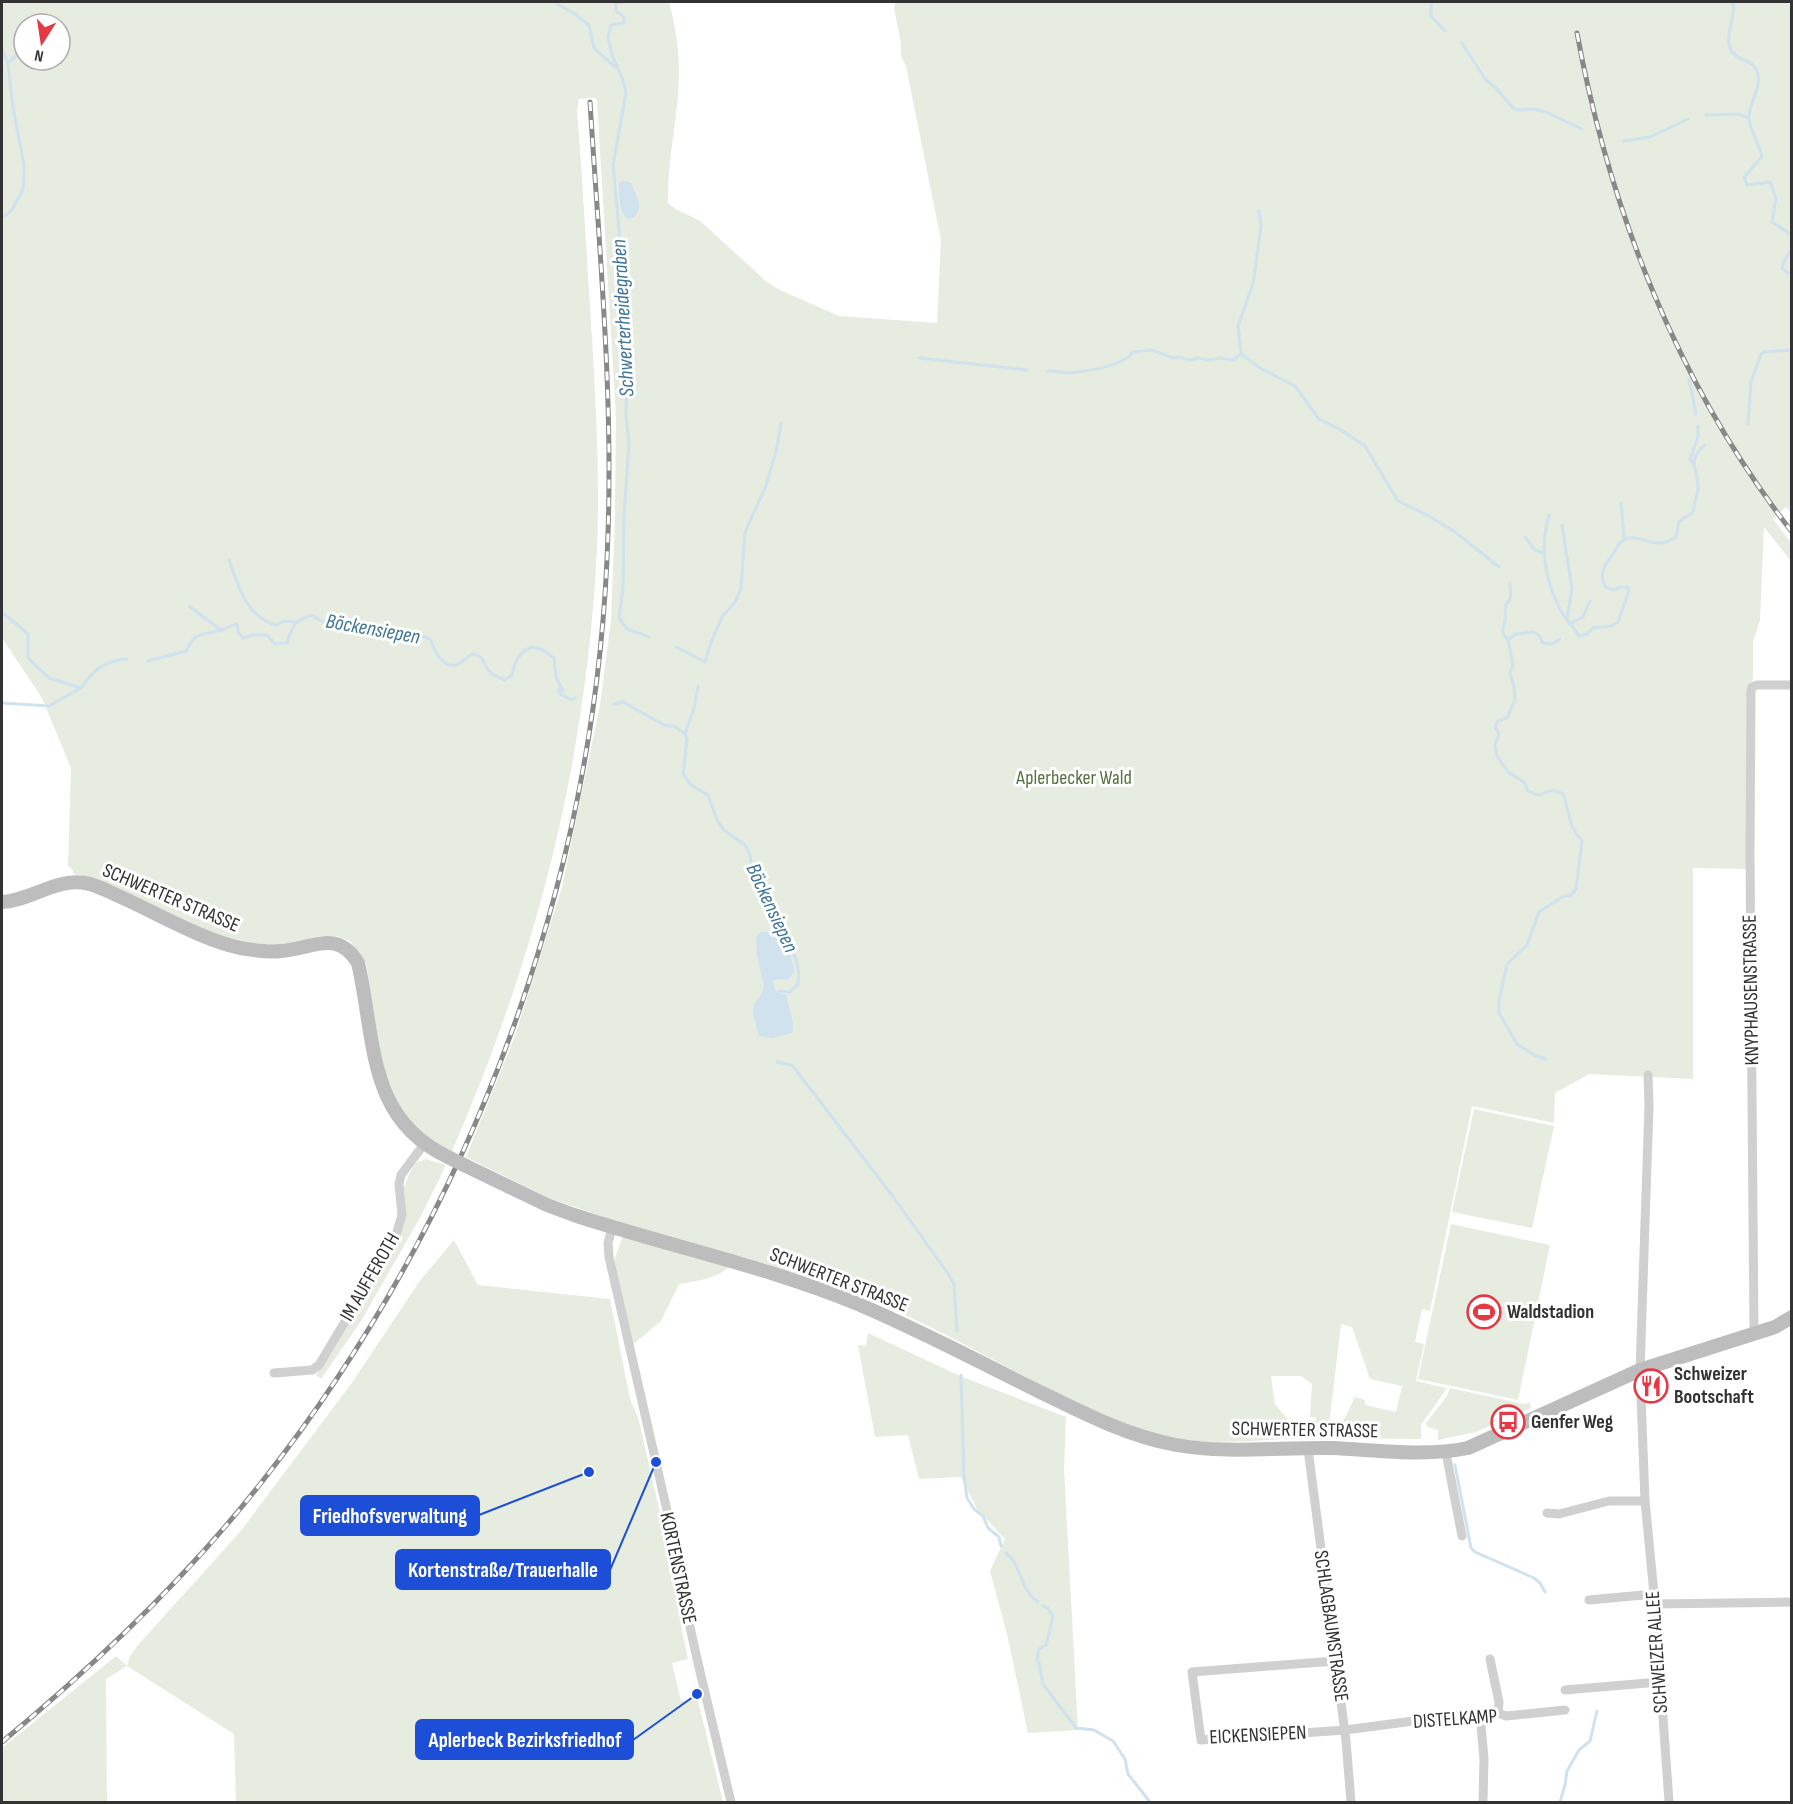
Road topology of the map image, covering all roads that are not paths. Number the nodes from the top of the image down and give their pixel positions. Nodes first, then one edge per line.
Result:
1 (1791, 686) edge
2 (2, 902) edge
3 (1648, 1075) dead end
4 (424, 1144) junction
5 (612, 1228) junction
6 (1791, 1317) edge
7 (1754, 1334) junction
8 (1640, 1370) junction
9 (274, 1373) dead end
10 (1308, 1449) junction
11 (1446, 1453) junction
12 (1645, 1501) junction
13 (1547, 1513) dead end
14 (1462, 1536) dead end
15 (1654, 1599) junction
16 (1589, 1600) dead end
17 (1791, 1602) edge
18 (1490, 1659) dead end
19 (1335, 1661) junction
20 (1659, 1682) junction
21 (1564, 1690) dead end
22 (1565, 1710) dead end
23 (1498, 1713) junction
24 (1480, 1714) junction
25 (1345, 1730) junction
26 (731, 1803) edge
27 (1351, 1803) edge
28 (1483, 1803) edge
29 (1668, 1803) edge

1 - 7 street, KNYPHAUSENSTRASSE
2 - 4 street, SCHWERTER STRASSE
3 - 8 street
4 - 5 street, SCHWERTER STRASSE, bridge
4 - 9 street, IM AUFFEROTH
5 - 10 street, SCHWERTER STRASSE
5 - 26 street, KORTENSTRASSE
6 - 7 street, SCHWERTER STRASSE
7 - 8 street, SCHWERTER STRASSE
8 - 11 street, SCHWERTER STRASSE
8 - 12 street, SCHWEIZER ALLEE
10 - 11 street, SCHWERTER STRASSE
10 - 19 street, SCHLAGBAUMSTRASSE
11 - 14 street
12 - 13 street
12 - 15 street, SCHWEIZER ALLEE
15 - 16 street
15 - 17 street
15 - 20 street, SCHWEIZER ALLEE
18 - 23 street
19 - 25 street, SCHLAGBAUMSTRASSE
19 - 25 street, EICKENSIEPEN
20 - 21 street
20 - 29 street, SCHWEIZER ALLEE
22 - 23 street, DISTELKAMP
23 - 24 street, DISTELKAMP
24 - 25 street, DISTELKAMP
24 - 28 street
25 - 27 street, SCHLAGBAUMSTRASSE

